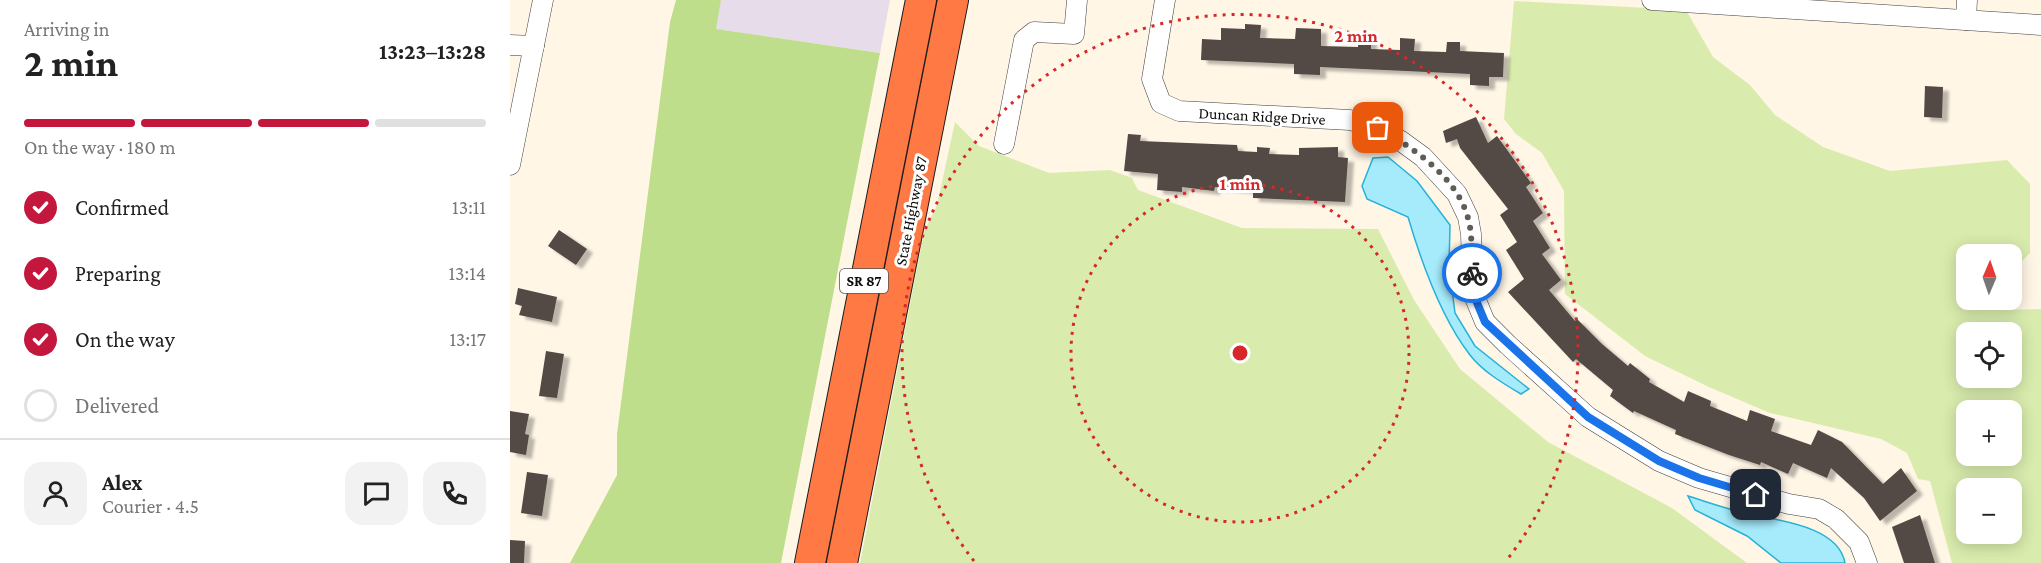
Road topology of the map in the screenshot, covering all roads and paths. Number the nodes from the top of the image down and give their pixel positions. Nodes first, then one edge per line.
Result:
1 (543, 0) edge
2 (921, 0) edge
3 (953, 0) edge
4 (1077, 0) edge
5 (1165, 0) edge
6 (1652, 0) edge
7 (1967, 0) edge
8 (1693, 1) edge
9 (1836, 6) edge
10 (1877, 7) edge
11 (1966, 20) junction
12 (2041, 25) edge
13 (510, 45) edge
14 (534, 46) junction
15 (1004, 144) dead end
16 (510, 165) edge
17 (810, 563) edge
18 (842, 563) edge
19 (1867, 563) edge

1 - 14 street
2 - 17 highway, SR 87
3 - 18 highway, State Highway 87 / SR 87
4 - 15 street
5 - 19 street, Duncan Ridge Drive
6 - 8 street
7 - 11 street
8 - 9 street
9 - 10 street
10 - 11 street
11 - 12 street
13 - 14 street
14 - 16 street

